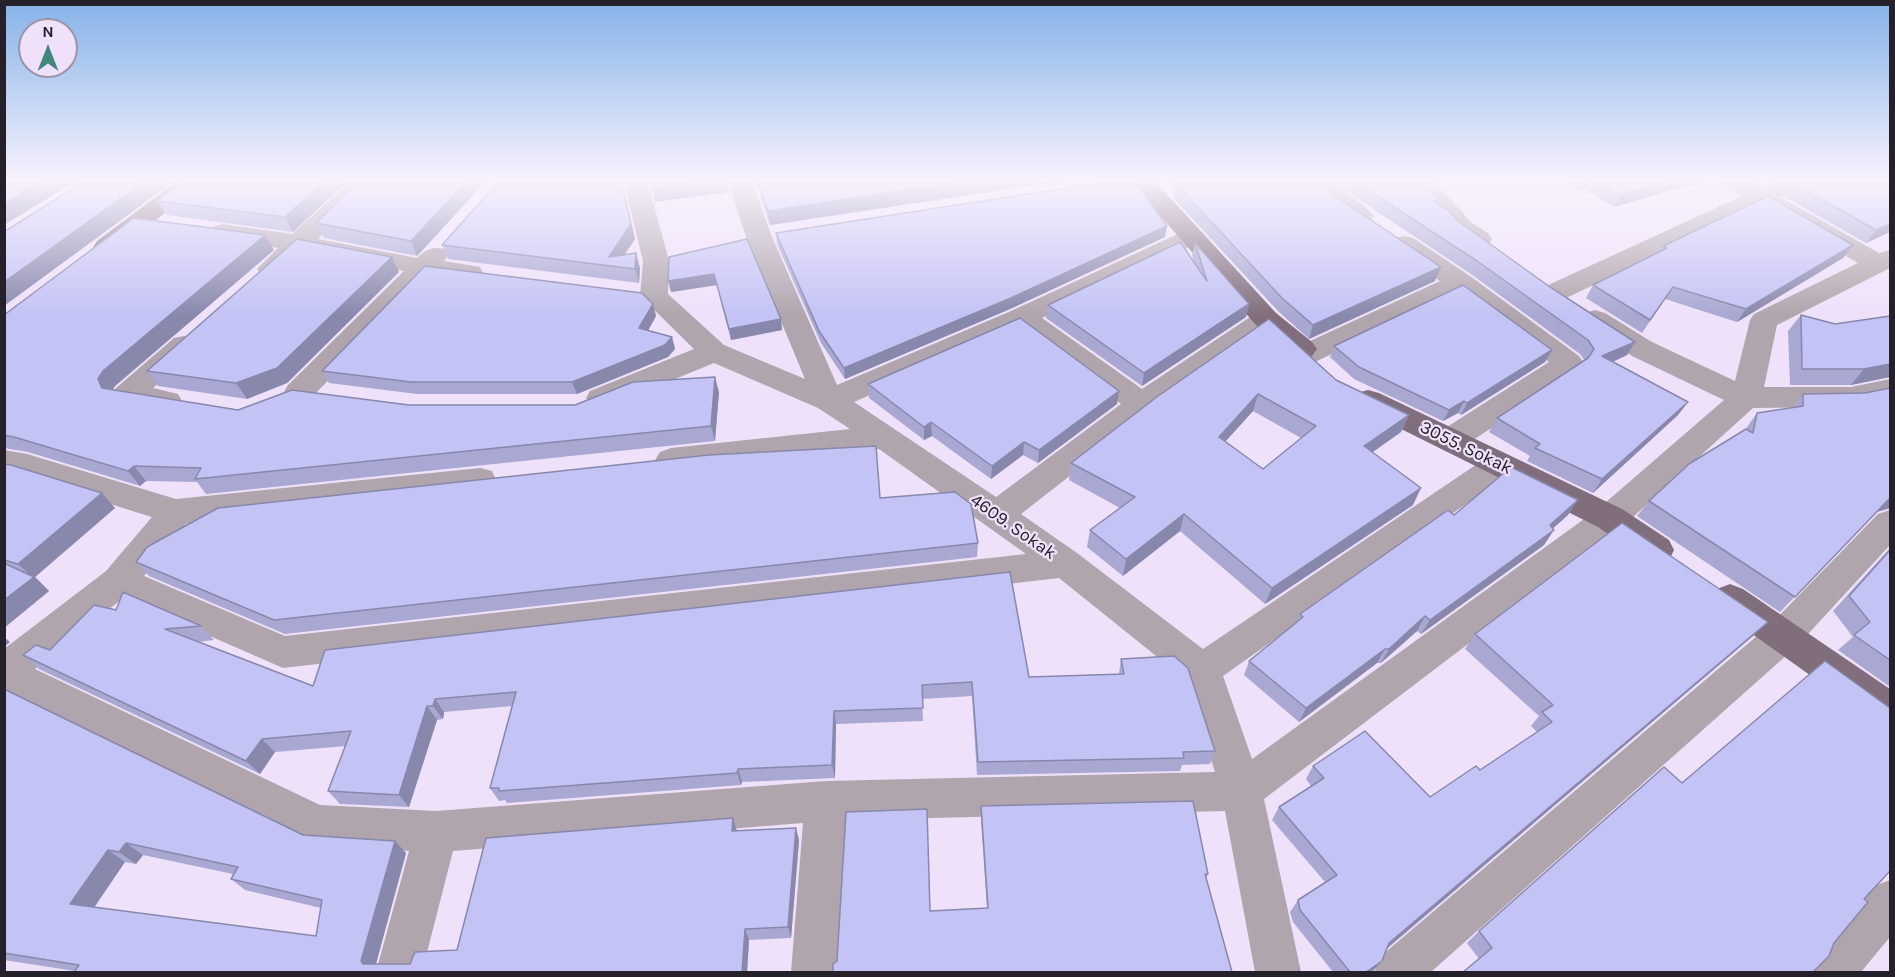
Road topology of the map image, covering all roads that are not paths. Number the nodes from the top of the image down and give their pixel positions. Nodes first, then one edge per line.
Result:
1 (136, 225) edge
2 (160, 225) edge
3 (320, 225) edge
4 (653, 225) edge
5 (754, 225) edge
6 (1178, 225) edge
7 (1375, 225) edge
8 (1460, 225) edge
9 (1695, 225) edge
10 (1814, 225) edge
11 (1191, 237) junction
12 (448, 240) edge
13 (300, 243) junction
14 (1500, 254) edge
15 (1884, 261) edge
16 (86, 262) edge
17 (424, 267) junction
18 (493, 276) edge
19 (1460, 282) junction
20 (248, 288) edge
21 (1021, 317) junction
22 (1266, 320) junction
23 (205, 327) edge
24 (714, 352) junction
25 (1326, 372) junction
26 (1890, 389) edge
27 (299, 392) junction
28 (334, 396) edge
29 (1746, 398) junction
30 (829, 401) junction
31 (194, 404) edge
32 (269, 404) edge
33 (1142, 404) junction
34 (580, 407) edge
35 (885, 437) junction
36 (1450, 440) junction
37 (637, 463) edge
38 (1500, 464) junction
39 (12, 471) edge
40 (507, 477) edge
41 (176, 512) junction
42 (996, 515) junction
43 (1610, 518) junction
44 (1890, 523) edge
45 (1065, 563) junction
46 (1678, 564) edge
47 (119, 581) junction
48 (1707, 583) edge
49 (1784, 635) junction
50 (1202, 670) junction
51 (4, 672) edge
52 (1890, 710) edge
53 (1242, 791) junction
54 (826, 801) junction
55 (436, 832) junction
56 (1890, 902) edge
57 (399, 972) edge
58 (814, 972) edge
59 (1278, 972) edge
60 (1397, 972) edge
61 (1832, 972) edge

1 - 16 main road
2 - 13 street
3 - 13 street
4 - 24 street, 4609. Sokak
5 - 30 street
6 - 11 main road, 3055. Sokak
7 - 19 street
8 - 14 street
9 - 29 street
10 - 15 street
11 - 21 street
11 - 22 main road, 3055. Sokak
12 - 17 street
13 - 17 street
13 - 20 street
15 - 29 street
17 - 18 street
17 - 27 street
19 - 25 street
19 - 36 street
21 - 30 street
21 - 33 street
22 - 25 main road, 3055. Sokak
22 - 33 street
23 - 31 street
24 - 30 street, 4609. Sokak
24 - 34 street
25 - 36 main road, 3055. Sokak
26 - 29 street
27 - 28 street
27 - 32 street
29 - 43 street
30 - 35 street, 4609. Sokak
33 - 42 street
35 - 37 street
35 - 42 street, 4609. Sokak
36 - 38 main road, 3055. Sokak
38 - 43 main road, 3055. Sokak
38 - 50 street
39 - 41 street
40 - 41 street
41 - 47 street
42 - 45 street, 4609. Sokak
43 - 46 main road, 3055. Sokak
43 - 53 street
44 - 49 street
45 - 47 street
45 - 50 street, 4609. Sokak
47 - 51 street
48 - 49 main road
49 - 52 main road
49 - 60 street
50 - 53 street
51 - 55 street
53 - 54 street
53 - 59 street
54 - 55 street
54 - 58 street
55 - 57 street
56 - 61 street

